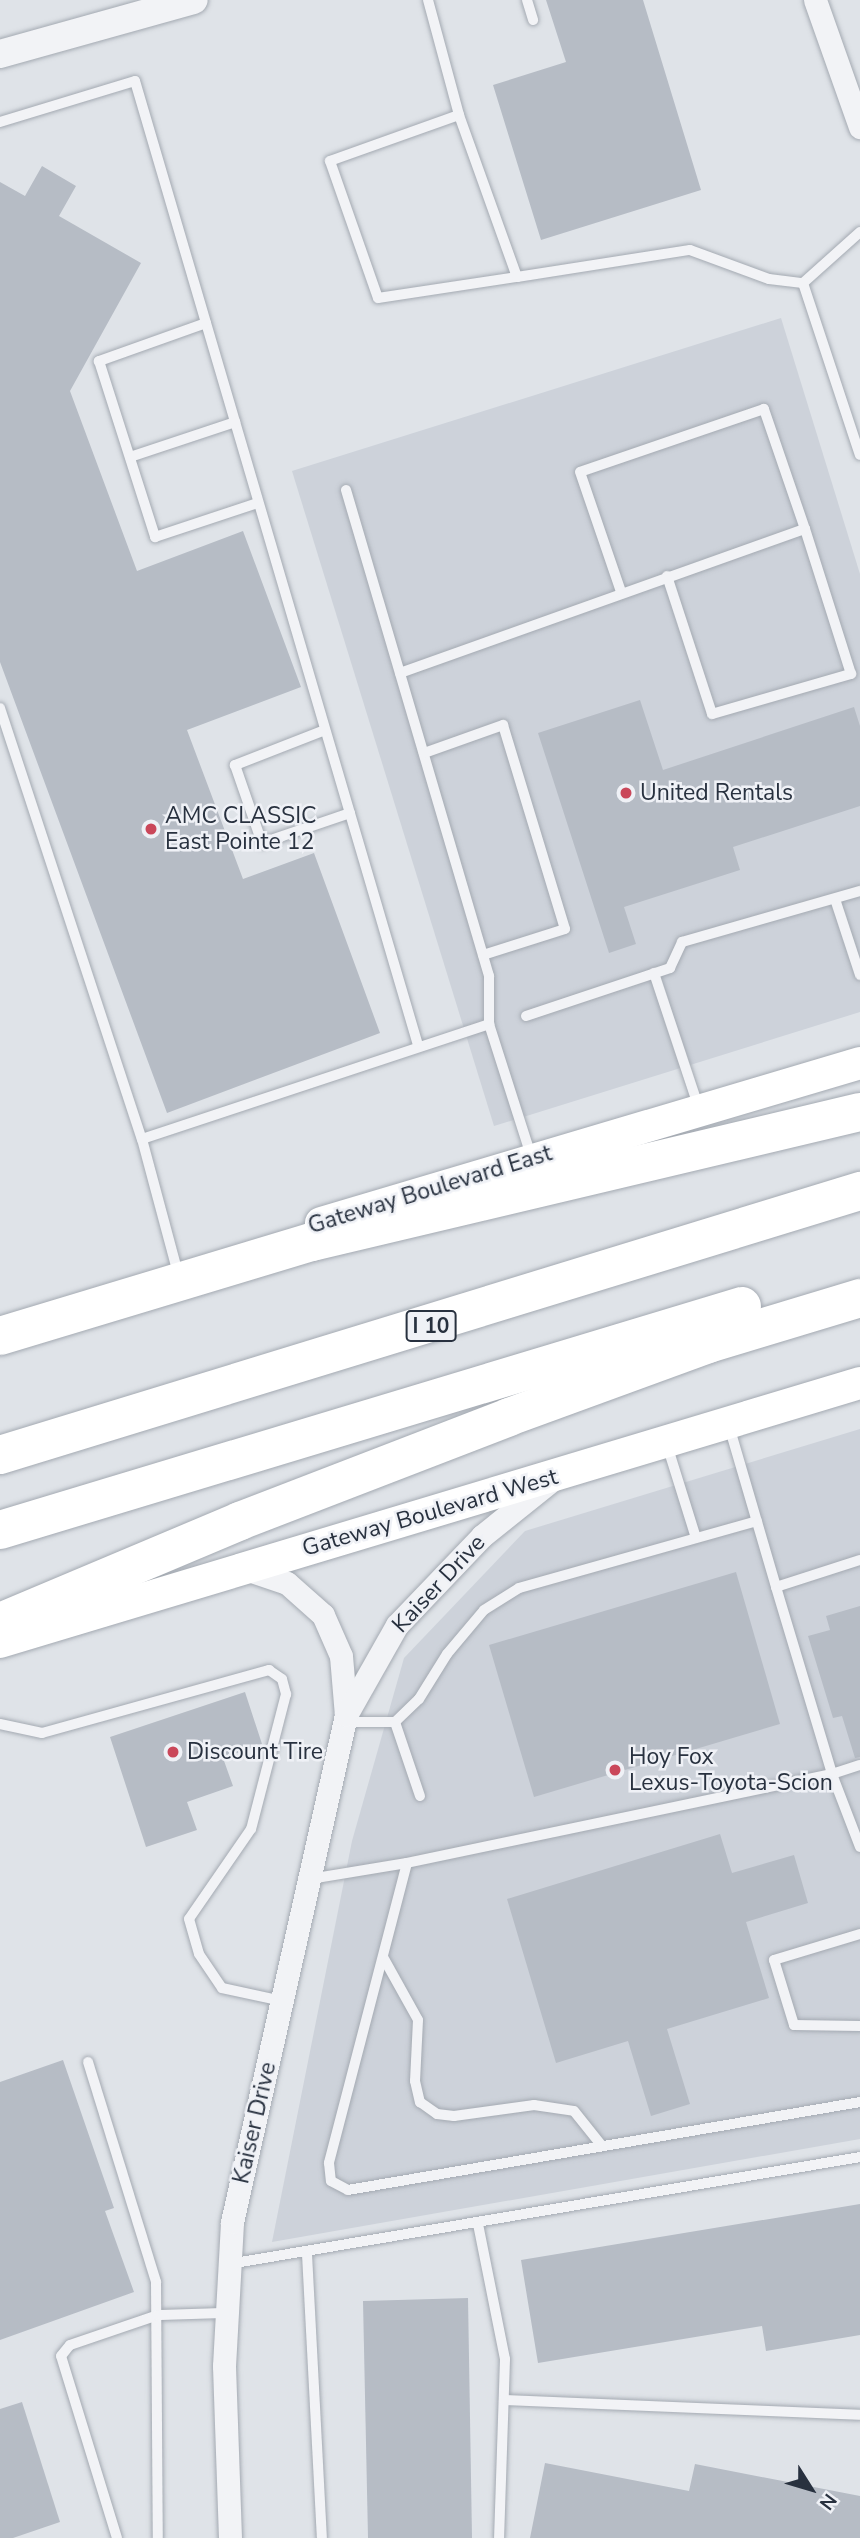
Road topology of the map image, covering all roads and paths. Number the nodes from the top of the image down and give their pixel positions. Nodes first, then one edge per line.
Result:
1 (194, 0) edge
2 (428, 0) edge
3 (527, 0) edge
4 (815, 0) edge
5 (533, 20) dead end
6 (0, 54) edge
7 (459, 114) junction
8 (0, 122) edge
9 (860, 127) edge
10 (860, 232) edge
11 (517, 277) junction
12 (803, 283) junction
13 (206, 323) junction
14 (235, 422) junction
15 (857, 436) edge
16 (860, 455) edge
17 (130, 457) junction
18 (346, 490) dead end
19 (258, 503) junction
20 (804, 529) junction
21 (667, 576) junction
22 (621, 592) junction
23 (400, 673) junction
24 (0, 708) edge
25 (325, 730) junction
26 (424, 752) junction
27 (350, 813) junction
28 (860, 891) edge
29 (835, 899) junction
30 (483, 955) junction
31 (654, 973) junction
32 (860, 975) edge
33 (526, 1016) dead end
34 (489, 1024) junction
35 (418, 1045) junction
36 (860, 1063) edge
37 (700, 1110) junction
38 (860, 1112) edge
39 (142, 1139) junction
40 (533, 1160) junction
41 (860, 1191) edge
42 (176, 1266) junction
43 (860, 1270) edge
44 (860, 1298) edge
45 (0, 1318) edge
46 (0, 1336) edge
47 (860, 1383) edge
48 (728, 1423) junction
49 (667, 1442) junction
50 (0, 1455) edge
51 (558, 1476) junction
52 (757, 1521) junction
53 (0, 1530) edge
54 (696, 1538) junction
55 (860, 1560) edge
56 (243, 1568) junction
57 (776, 1587) junction
58 (0, 1622) edge
59 (0, 1642) edge
60 (345, 1718) junction
61 (396, 1722) junction
62 (0, 1724) edge
63 (860, 1765) edge
64 (832, 1774) junction
65 (421, 1797) dead end
66 (860, 1847) edge
67 (407, 1863) junction
68 (309, 1879) junction
69 (860, 1934) edge
70 (383, 1957) junction
71 (282, 2001) junction
72 (860, 2026) edge
73 (88, 2062) dead end
74 (860, 2102) edge
75 (602, 2146) junction
76 (860, 2157) edge
77 (478, 2224) junction
78 (307, 2254) junction
79 (229, 2264) junction
80 (225, 2313) junction
81 (158, 2315) junction
82 (504, 2400) junction
83 (860, 2414) edge
84 (117, 2538) edge
85 (158, 2538) edge
86 (230, 2538) edge
87 (321, 2538) edge
88 (499, 2538) edge

1 - 6 street
2 - 7 lane
3 - 5 lane
4 - 9 street
7 - 11 lane
7 - 11 lane
8 - 13 lane
10 - 12 lane
11 - 12 lane
12 - 15 lane
13 - 14 lane
13 - 17 lane
14 - 17 lane
14 - 19 lane
15 - 16 lane
17 - 19 lane
18 - 23 lane
19 - 25 lane
20 - 21 lane
20 - 21 lane
20 - 22 lane
21 - 22 lane
22 - 23 lane
23 - 26 lane
24 - 39 lane
25 - 27 lane
25 - 27 lane
26 - 30 lane
26 - 30 lane
27 - 35 lane
28 - 29 lane
29 - 31 lane
29 - 32 lane
30 - 34 lane
31 - 33 lane
31 - 37 lane
34 - 35 lane
34 - 40 lane
35 - 39 lane
36 - 37 main road, Gateway Boulevard East
37 - 40 main road, Gateway Boulevard East
38 - 46 highway
39 - 42 lane
40 - 42 main road, Gateway Boulevard East
41 - 50 highway, I 10
42 - 45 main road, Gateway Boulevard East
43 - 53 highway
44 - 58 highway
47 - 48 main road, Gateway Boulevard West
48 - 49 main road, Gateway Boulevard West
48 - 52 lane
49 - 51 main road, Gateway Boulevard West
49 - 54 lane
51 - 56 main road, Gateway Boulevard West
51 - 60 street, Kaiser Drive
52 - 54 lane
52 - 57 lane
54 - 61 lane
55 - 57 lane
56 - 59 main road, Gateway Boulevard West
56 - 60 street, Kaiser Drive
57 - 64 lane
60 - 61 lane
60 - 68 street, Kaiser Drive
61 - 65 lane
62 - 71 lane
63 - 64 lane
64 - 66 lane
64 - 67 lane
67 - 68 lane
67 - 70 lane
68 - 71 street, Kaiser Drive
69 - 72 lane
70 - 75 lane
70 - 75 lane
71 - 79 street, Kaiser Drive
73 - 81 lane
74 - 75 lane
76 - 77 lane
77 - 78 lane
77 - 82 lane
78 - 79 lane
78 - 87 lane
79 - 80 street, Kaiser Drive
80 - 81 lane
80 - 86 street, Kaiser Drive
81 - 84 lane
81 - 85 lane
82 - 83 lane
82 - 88 lane

